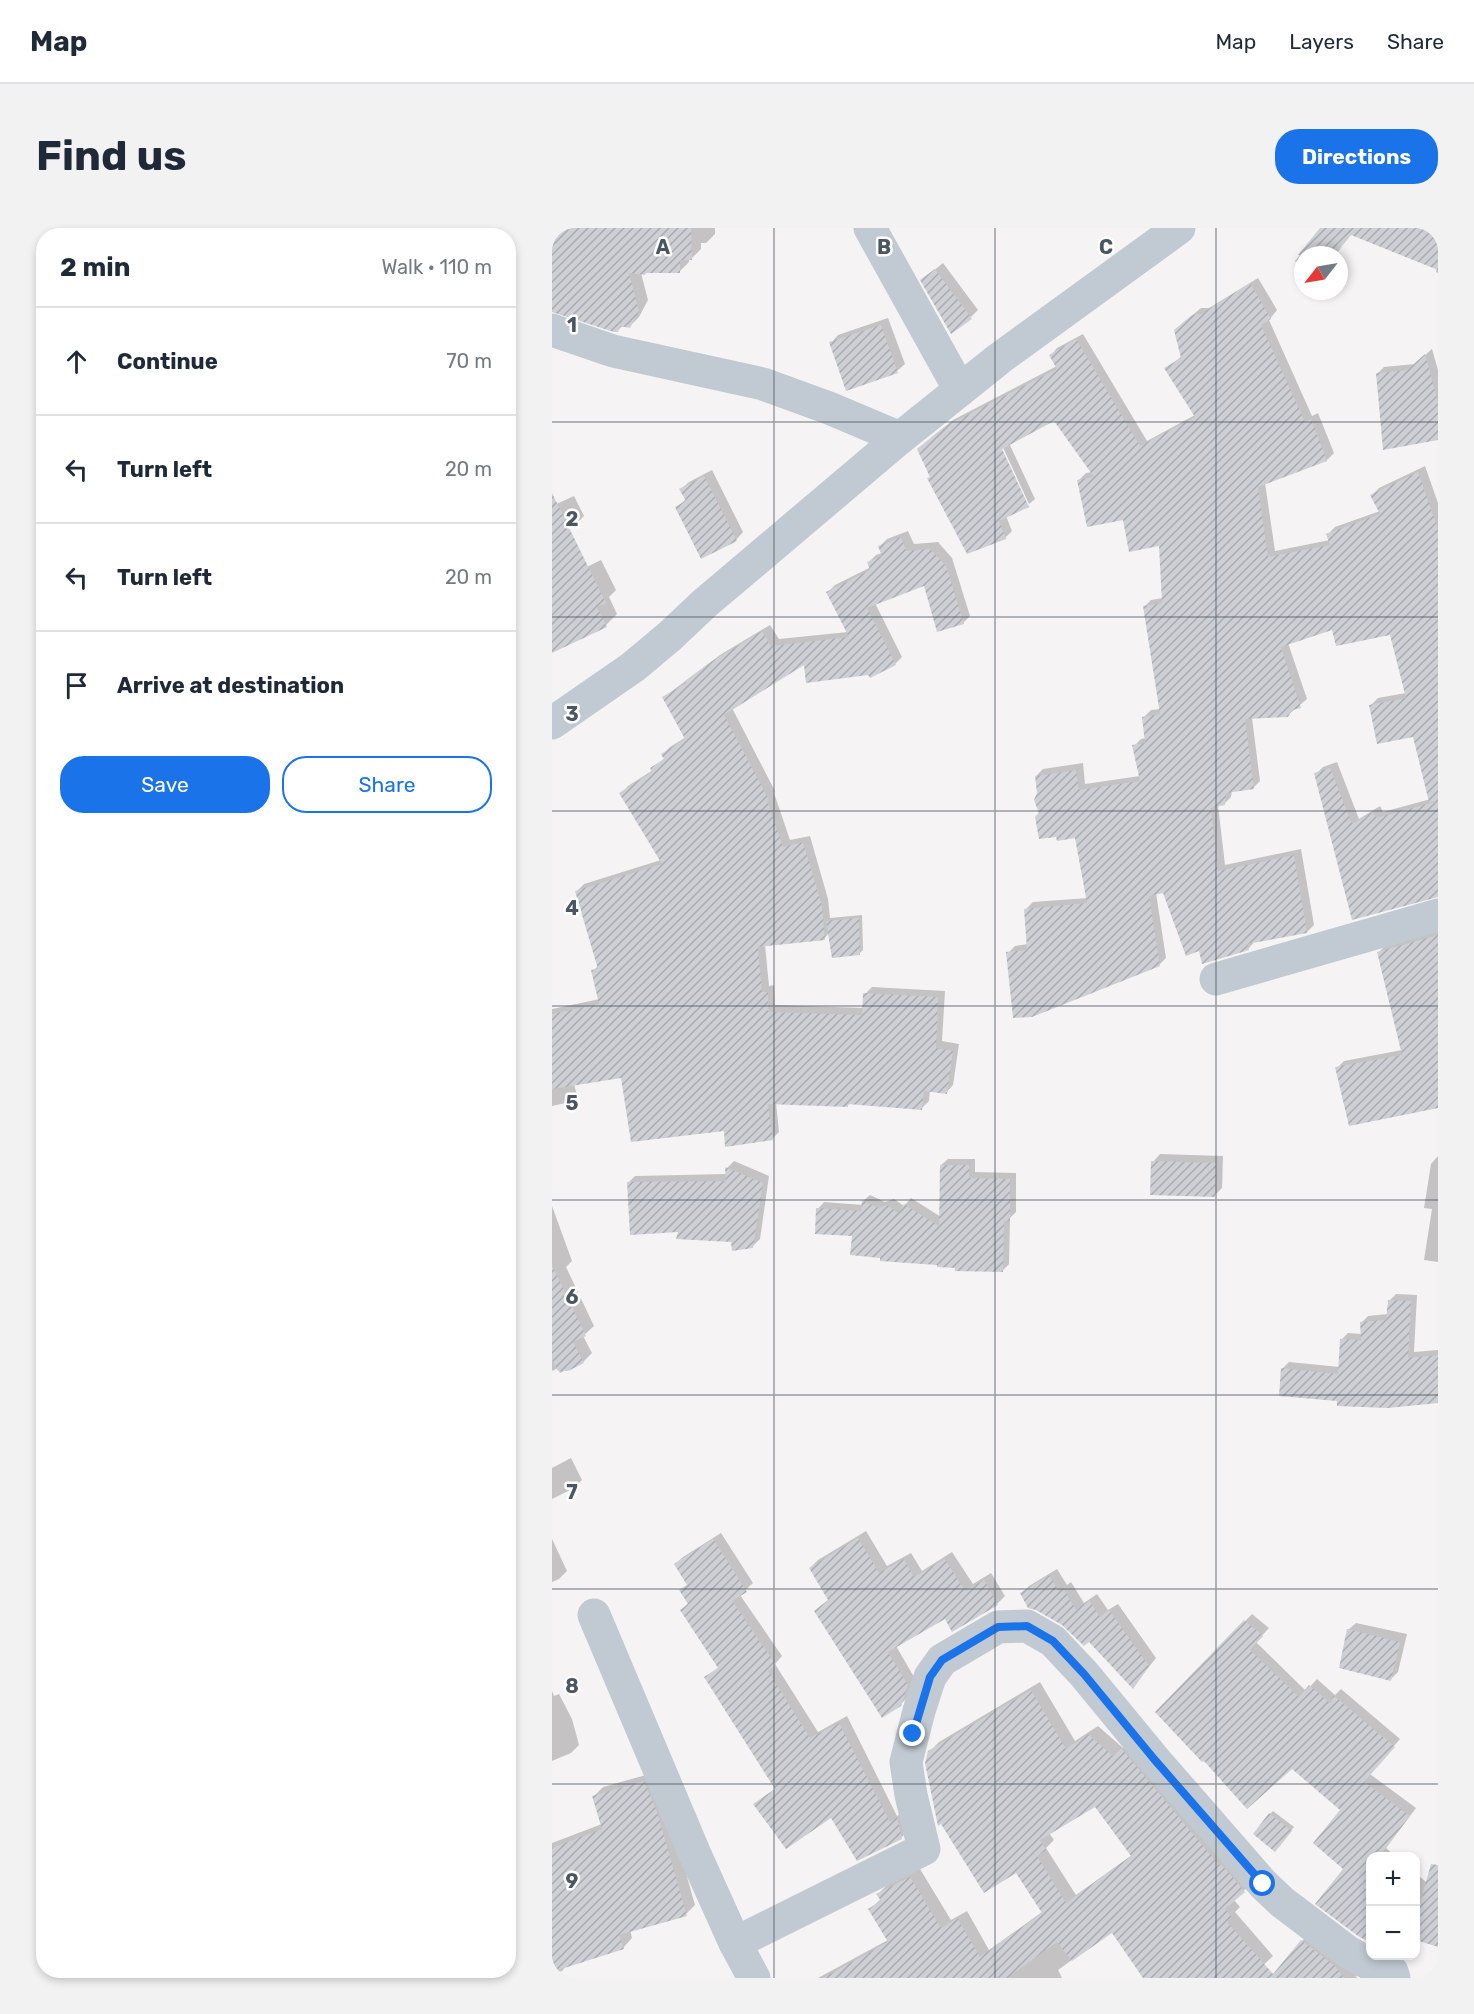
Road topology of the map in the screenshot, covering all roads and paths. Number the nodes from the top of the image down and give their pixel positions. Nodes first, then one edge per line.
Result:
1 (870, 228) edge
2 (1179, 228) edge
3 (552, 330) edge
4 (960, 390) junction
5 (900, 438) junction
6 (552, 723) edge
7 (1438, 915) edge
8 (1215, 980) dead end
9 (594, 1615) dead end
10 (735, 1943) junction
11 (754, 1978) edge
12 (1394, 1978) edge

1 - 4 street
2 - 4 street
3 - 5 street
4 - 5 street
5 - 6 street
7 - 8 street
9 - 10 street
10 - 11 street
10 - 12 street

